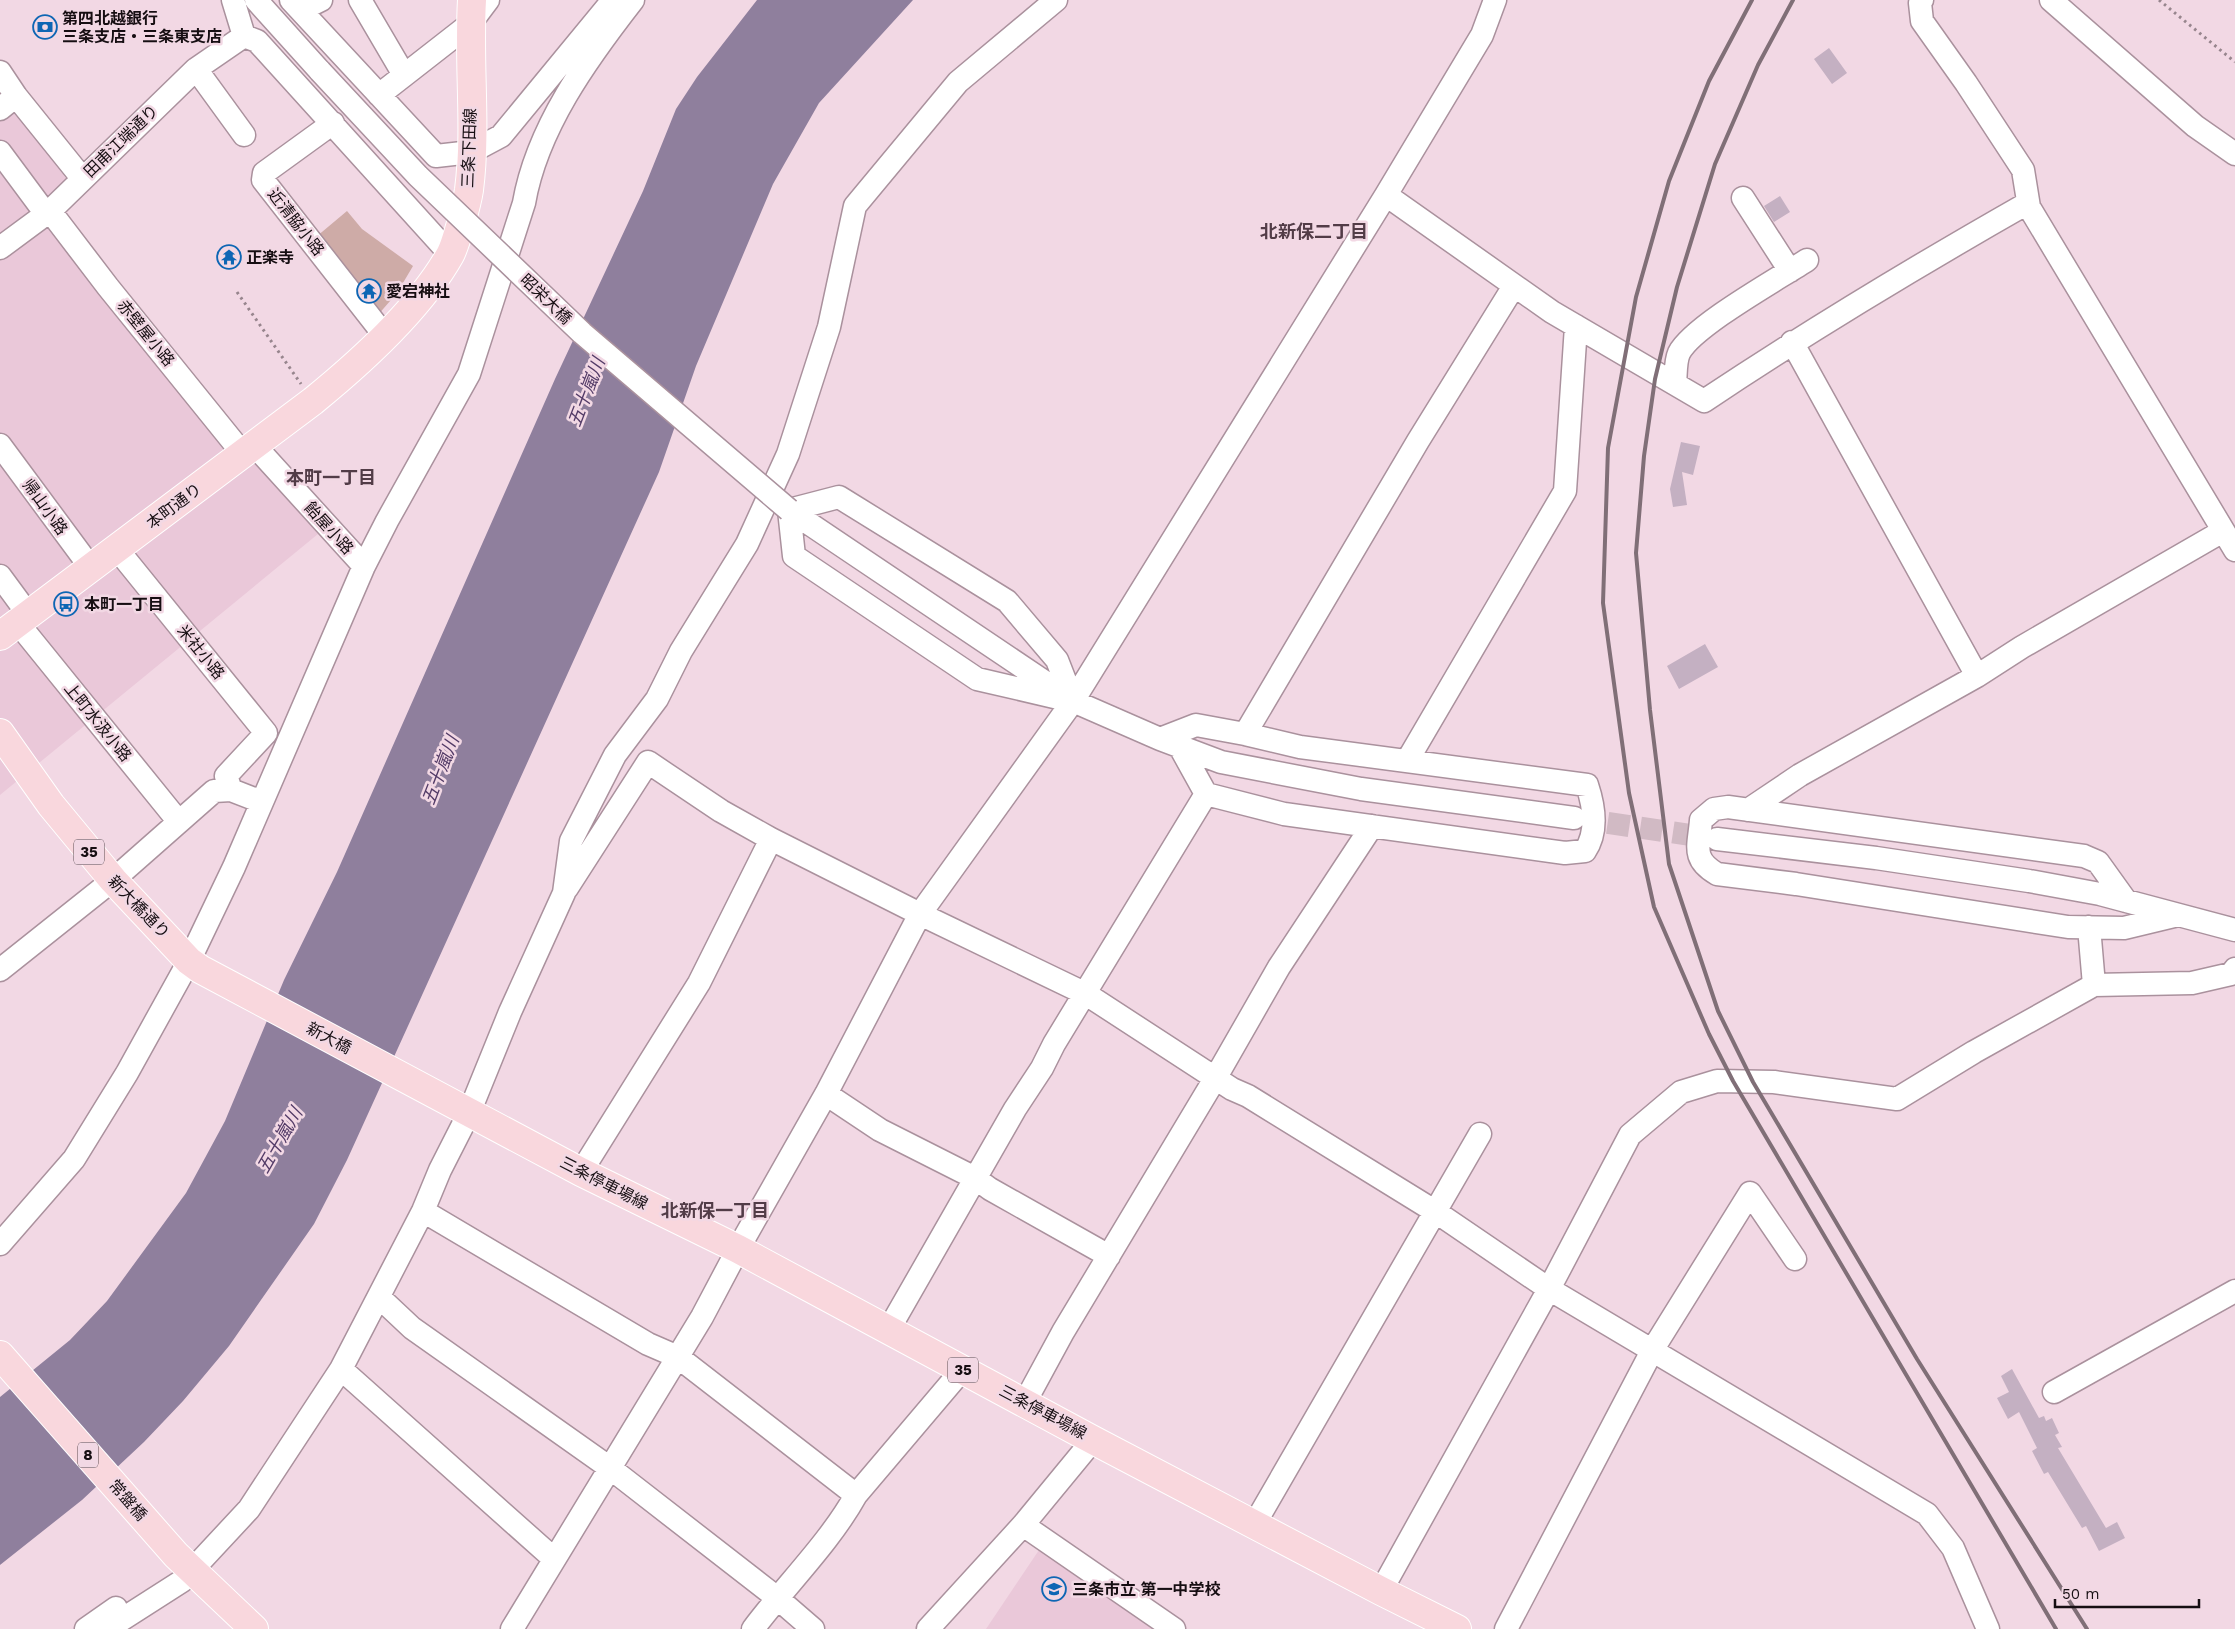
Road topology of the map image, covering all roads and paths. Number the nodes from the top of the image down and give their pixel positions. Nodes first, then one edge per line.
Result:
1 (233, 0) edge
2 (256, 0) edge
3 (321, 0) edge
4 (360, 0) edge
5 (488, 0) edge
6 (613, 0) edge
7 (633, 0) edge
8 (1056, 0) edge
9 (1495, 0) edge
10 (1922, 0) edge
11 (2052, 0) edge
12 (2159, 0) edge
13 (296, 5) edge
14 (471, 12) edge
15 (244, 36) junction
16 (2235, 62) edge
17 (196, 69) junction
18 (0, 72) edge
19 (404, 75) junction
20 (379, 95) junction
21 (8, 102) edge
22 (333, 124) junction
23 (244, 135) dead end
24 (0, 152) edge
25 (471, 152) junction
26 (2234, 154) edge
27 (82, 178) junction
28 (1386, 195) junction
29 (1742, 198) dead end
30 (2029, 207) junction
31 (48, 212) junction
32 (0, 248) edge
33 (450, 254) junction
34 (1514, 286) junction
35 (237, 292) dead end
36 (1576, 326) junction
37 (385, 336) junction
38 (1792, 342) junction
39 (346, 374) joint
40 (1675, 384) junction
41 (313, 402) junction
42 (0, 445) edge
43 (248, 450) junction
44 (789, 510) junction
45 (2223, 531) junction
46 (117, 549) junction
47 (2235, 550) edge
48 (364, 566) junction
49 (91, 568) junction
50 (0, 576) edge
51 (15, 624) edge
52 (1977, 676) junction
53 (1074, 701) junction
54 (0, 733) edge
55 (1245, 734) junction
56 (1170, 743) junction
57 (1406, 761) junction
58 (231, 790) junction
59 (1206, 794) junction
60 (262, 802) junction
61 (1748, 810) junction
62 (1574, 818) tunnel mouth
63 (179, 822) junction
64 (1372, 826) junction
65 (771, 839) junction
66 (1717, 839) tunnel mouth
67 (113, 880) junction
68 (564, 893) junction
69 (2126, 901) junction
70 (920, 914) junction
71 (2178, 915) junction
72 (2089, 927) junction
73 (2235, 930) edge
74 (195, 965) junction
75 (2235, 969) edge
76 (0, 970) edge
77 (2094, 985) junction
78 (1086, 994) junction
79 (1216, 1077) junction
80 (826, 1094) junction
81 (462, 1110) junction
82 (1480, 1134) dead end
83 (582, 1172) junction
84 (975, 1178) junction
85 (422, 1211) junction
86 (1436, 1212) junction
87 (0, 1244) edge
88 (738, 1249) junction
89 (1109, 1256) junction
90 (1795, 1259) dead end
91 (1549, 1289) junction
92 (2235, 1292) edge
93 (379, 1298) junction
94 (889, 1329) junction
95 (1653, 1349) junction
96 (0, 1355) edge
97 (678, 1357) junction
98 (341, 1369) junction
99 (962, 1370) junction
100 (2054, 1392) dead end
101 (1025, 1402) junction
102 (1093, 1440) junction
103 (610, 1468) junction
104 (856, 1495) junction
105 (1023, 1525) junction
106 (1254, 1525) junction
107 (553, 1558) junction
108 (182, 1568) junction
109 (1381, 1591) junction
110 (776, 1597) junction
111 (86, 1629) edge
112 (107, 1629) edge
113 (254, 1629) edge
114 (512, 1629) edge
115 (752, 1629) edge
116 (812, 1629) edge
117 (928, 1629) edge
118 (1174, 1629) edge
119 (1457, 1629) edge
120 (1506, 1629) edge
121 (1988, 1629) edge

1 - 15 street
2 - 44 street, 昭栄大橋, bridge
3 - 13 street
4 - 19 street
5 - 14 street
6 - 25 street
7 - 48 street
8 - 68 street
9 - 28 street
10 - 30 street
11 - 26 street
12 - 16 path
13 - 20 street
14 - 19 street
14 - 25 main road, 三条下田線
15 - 17 street, 田甫江端通り
15 - 22 street
17 - 23 street
17 - 27 street, 田甫江端通り
18 - 21 street
19 - 20 street
20 - 25 street
21 - 27 street
22 - 33 street
22 - 37 street, 近清脇小路
24 - 31 street, 赤壁屋小路
25 - 33 main road, 三条下田線
27 - 31 street, 田甫江端通り
28 - 34 street
28 - 53 street
29 - 40 street
30 - 38 street
30 - 45 street
31 - 32 street, 田甫江端通り
31 - 43 street, 赤壁屋小路
33 - 37 main road, 三条下田線
34 - 36 street
34 - 55 street
35 - 41 path
36 - 40 street
36 - 57 street
37 - 39 main road, 三条下田線
38 - 40 street
38 - 52 street
39 - 41 main road, 本町通り
41 - 43 main road, 本町通り
42 - 49 street, 帰山小路
43 - 46 main road, 本町通り
43 - 48 street, 飴屋小路
44 - 53 street, 昭栄大橋
44 - 53 street
44 - 53 street
45 - 47 street
45 - 52 street
46 - 49 main road, 本町通り
46 - 58 street, 米社小路
48 - 60 street
49 - 51 main road, 本町通り
50 - 51 street, 上町水汲小路
51 - 63 street, 上町水汲小路
52 - 61 street
53 - 56 street
53 - 70 street
54 - 67 main road, 新大橋通り / 35
55 - 56 street
55 - 57 street
56 - 59 street
56 - 62 street
57 - 64 street
58 - 60 street
58 - 63 street
59 - 64 street
59 - 78 street
60 - 74 street
61 - 69 street
61 - 72 street
63 - 67 street
64 - 79 street
65 - 68 street
65 - 70 street
65 - 83 street
66 - 69 street
67 - 74 main road, 新大橋通り / 35
67 - 76 street
68 - 81 street
69 - 71 street
70 - 78 street
70 - 80 street
71 - 72 street
71 - 73 street
72 - 77 street
74 - 81 main road, 新大橋 / 35
74 - 87 street
75 - 77 street
77 - 91 street
78 - 79 street
78 - 84 street
79 - 86 street
79 - 89 street
80 - 84 street
80 - 88 street
81 - 83 main road, 三条停車場線 / 35
81 - 85 street
82 - 86 street
83 - 88 main road, 三条停車場線 / 35
84 - 89 street
84 - 94 street
85 - 93 street
85 - 97 street
86 - 91 street
86 - 106 street
88 - 94 main road, 三条停車場線 / 35
88 - 97 street
89 - 101 street
90 - 95 street
91 - 95 street
91 - 109 street
92 - 100 street
93 - 98 street
93 - 103 street
94 - 99 main road, 三条停車場線 / 35
95 - 120 street
95 - 121 street
96 - 108 main road, 常盤橋 / 8
97 - 103 street
97 - 104 street
98 - 107 street
98 - 108 street
99 - 101 main road, 三条停車場線 / 35
99 - 104 street
101 - 102 main road, 三条停車場線 / 35
102 - 105 street
102 - 106 main road, 三条停車場線 / 35
103 - 107 street
103 - 110 street
104 - 110 street
105 - 117 street
105 - 118 street
106 - 109 main road, 三条停車場線 / 35
107 - 114 street
108 - 111 street
108 - 112 street
108 - 113 main road, 8
109 - 119 main road, 三条停車場線 / 35
110 - 115 street
110 - 116 street

